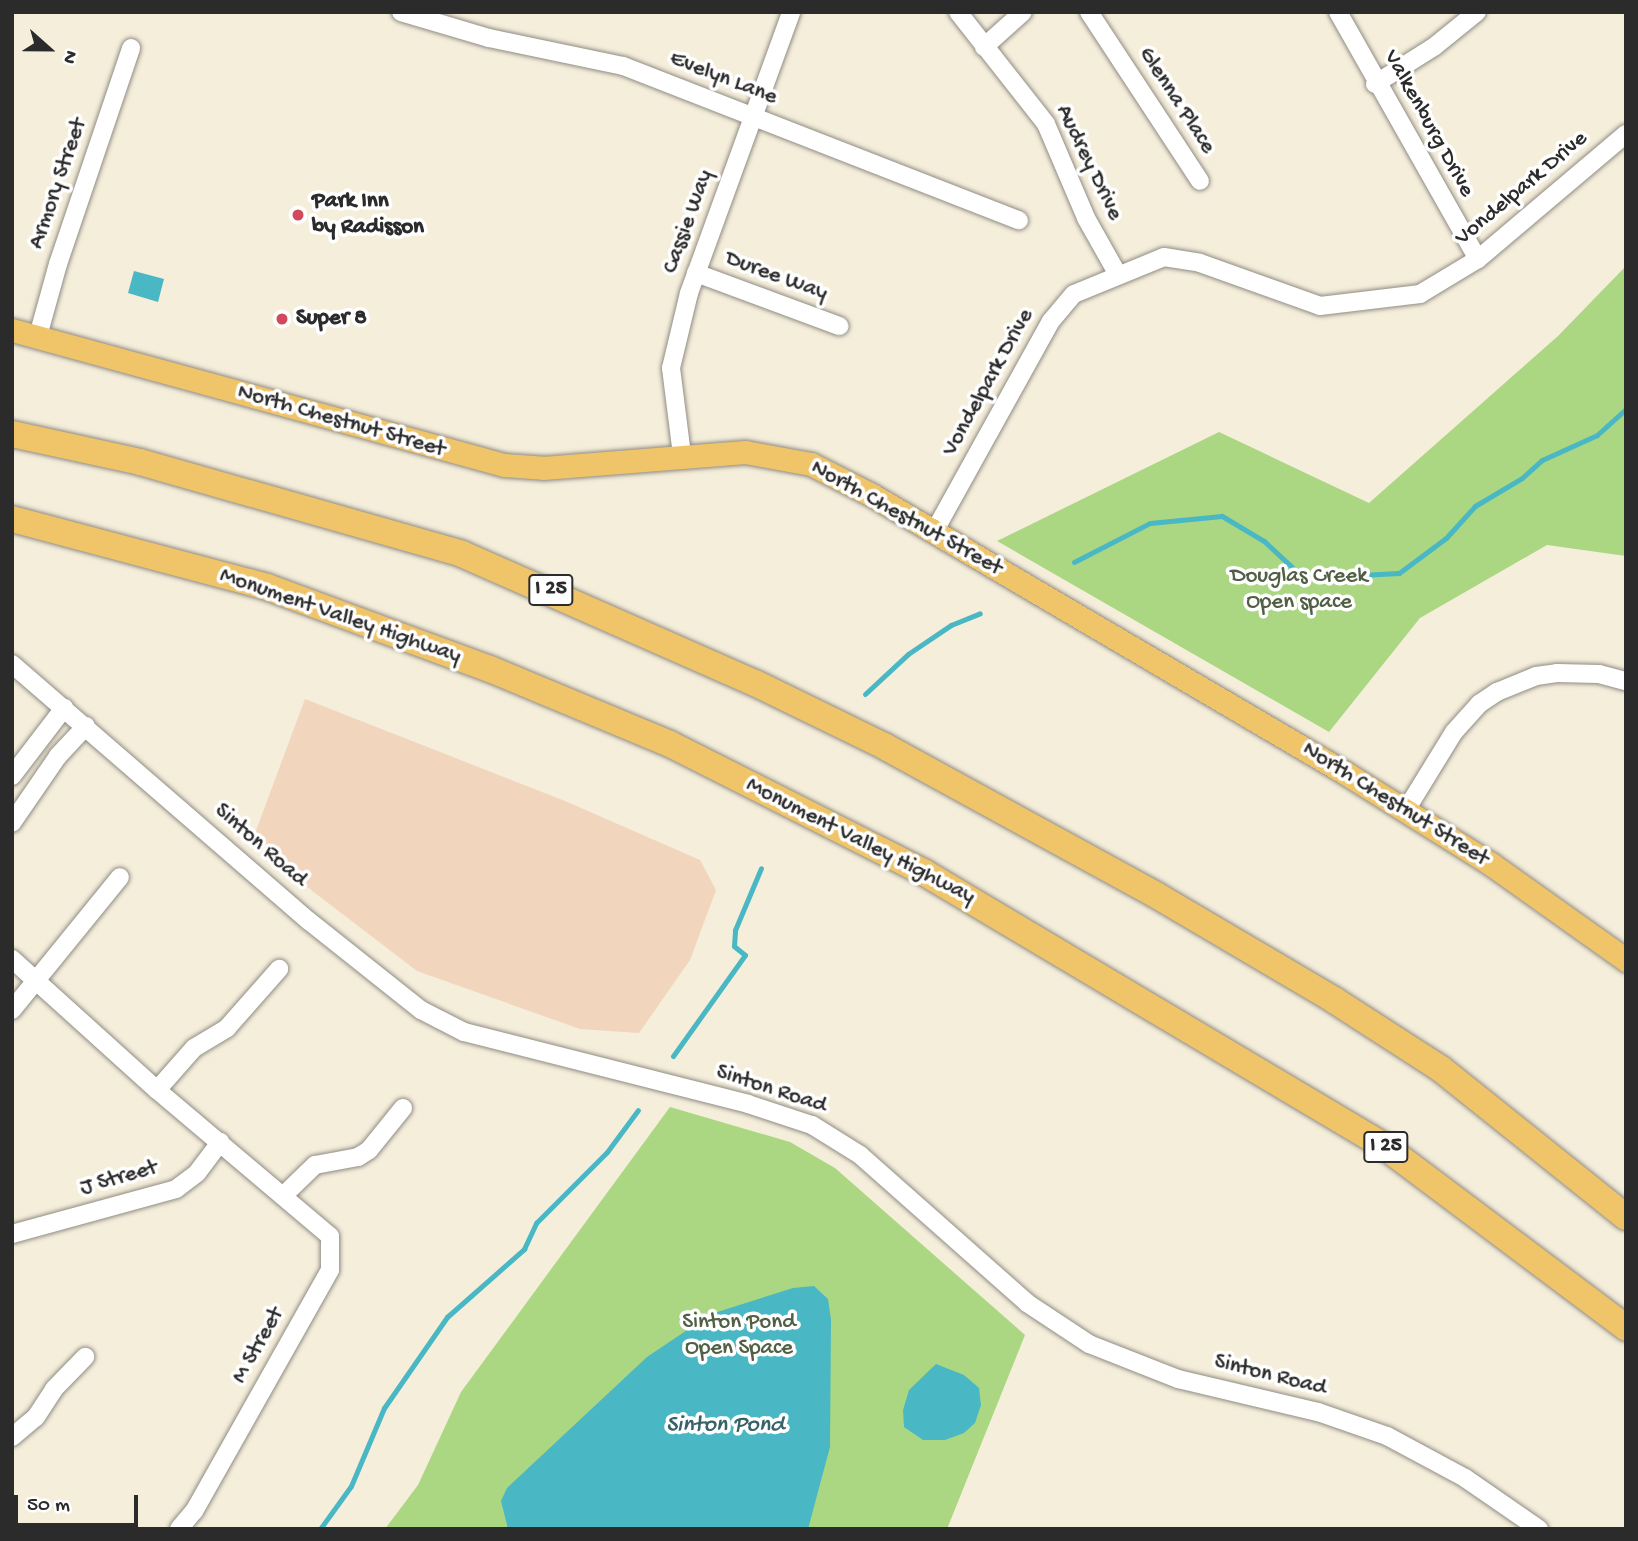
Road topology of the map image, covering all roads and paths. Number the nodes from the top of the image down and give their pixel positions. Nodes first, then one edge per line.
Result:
1 (401, 12) edge
2 (791, 12) edge
3 (958, 12) edge
4 (1023, 12) edge
5 (1089, 12) edge
6 (1338, 12) edge
7 (1477, 12) edge
8 (984, 47) junction
9 (131, 48) dead end
10 (1375, 84) junction
11 (754, 117) junction
12 (1626, 134) edge
13 (1200, 181) dead end
14 (1019, 220) dead end
15 (1478, 259) junction
16 (696, 273) junction
17 (1117, 273) junction
18 (839, 326) dead end
19 (12, 330) edge
20 (38, 336) junction
21 (12, 434) edge
22 (682, 455) junction
23 (12, 519) edge
24 (934, 532) junction
25 (12, 664) edge
26 (1626, 681) edge
27 (64, 708) junction
28 (86, 726) junction
29 (12, 776) edge
30 (1406, 810) junction
31 (12, 823) edge
32 (120, 877) dead end
33 (12, 959) edge
34 (1626, 960) edge
35 (279, 969) dead end
36 (34, 980) junction
37 (12, 1010) edge
38 (158, 1090) junction
39 (402, 1108) dead end
40 (220, 1142) junction
41 (285, 1194) junction
42 (1626, 1217) edge
43 (12, 1234) edge
44 (1626, 1328) edge
45 (85, 1357) dead end
46 (12, 1437) edge
47 (179, 1529) edge
48 (1539, 1529) edge

1 - 11 street, Evelyn Lane
2 - 11 street, Cassie Way
3 - 8 street, Audrey Drive
4 - 8 street
5 - 13 street, Glenna Place
6 - 10 street, Valkenburg Drive
7 - 10 street
8 - 17 street, Audrey Drive
9 - 20 street, Armory Street
10 - 15 street, Valkenburg Drive
11 - 14 street, Evelyn Lane
11 - 16 street, Cassie Way
12 - 15 street, Vondelpark Drive
15 - 17 street, Vondelpark Drive
16 - 18 street, Duree Way
16 - 22 street, Cassie Way
17 - 24 street, Vondelpark Drive
19 - 20 main road, North Chestnut Street
20 - 22 main road, North Chestnut Street
21 - 42 highway, I 25
22 - 24 main road, North Chestnut Street
23 - 44 highway, Monument Valley Highway / I 25
24 - 30 main road, North Chestnut Street
25 - 27 street, Sinton Road
26 - 30 street
27 - 28 street, Sinton Road
27 - 29 street
28 - 31 street
28 - 48 street, Sinton Road
30 - 34 main road, North Chestnut Street
32 - 36 street
33 - 36 street, M Street
35 - 38 street
36 - 37 street
36 - 38 street, M Street
38 - 40 street, M Street
39 - 41 street
40 - 41 street, M Street
40 - 43 street, J Street
41 - 47 street, M Street
45 - 46 street

